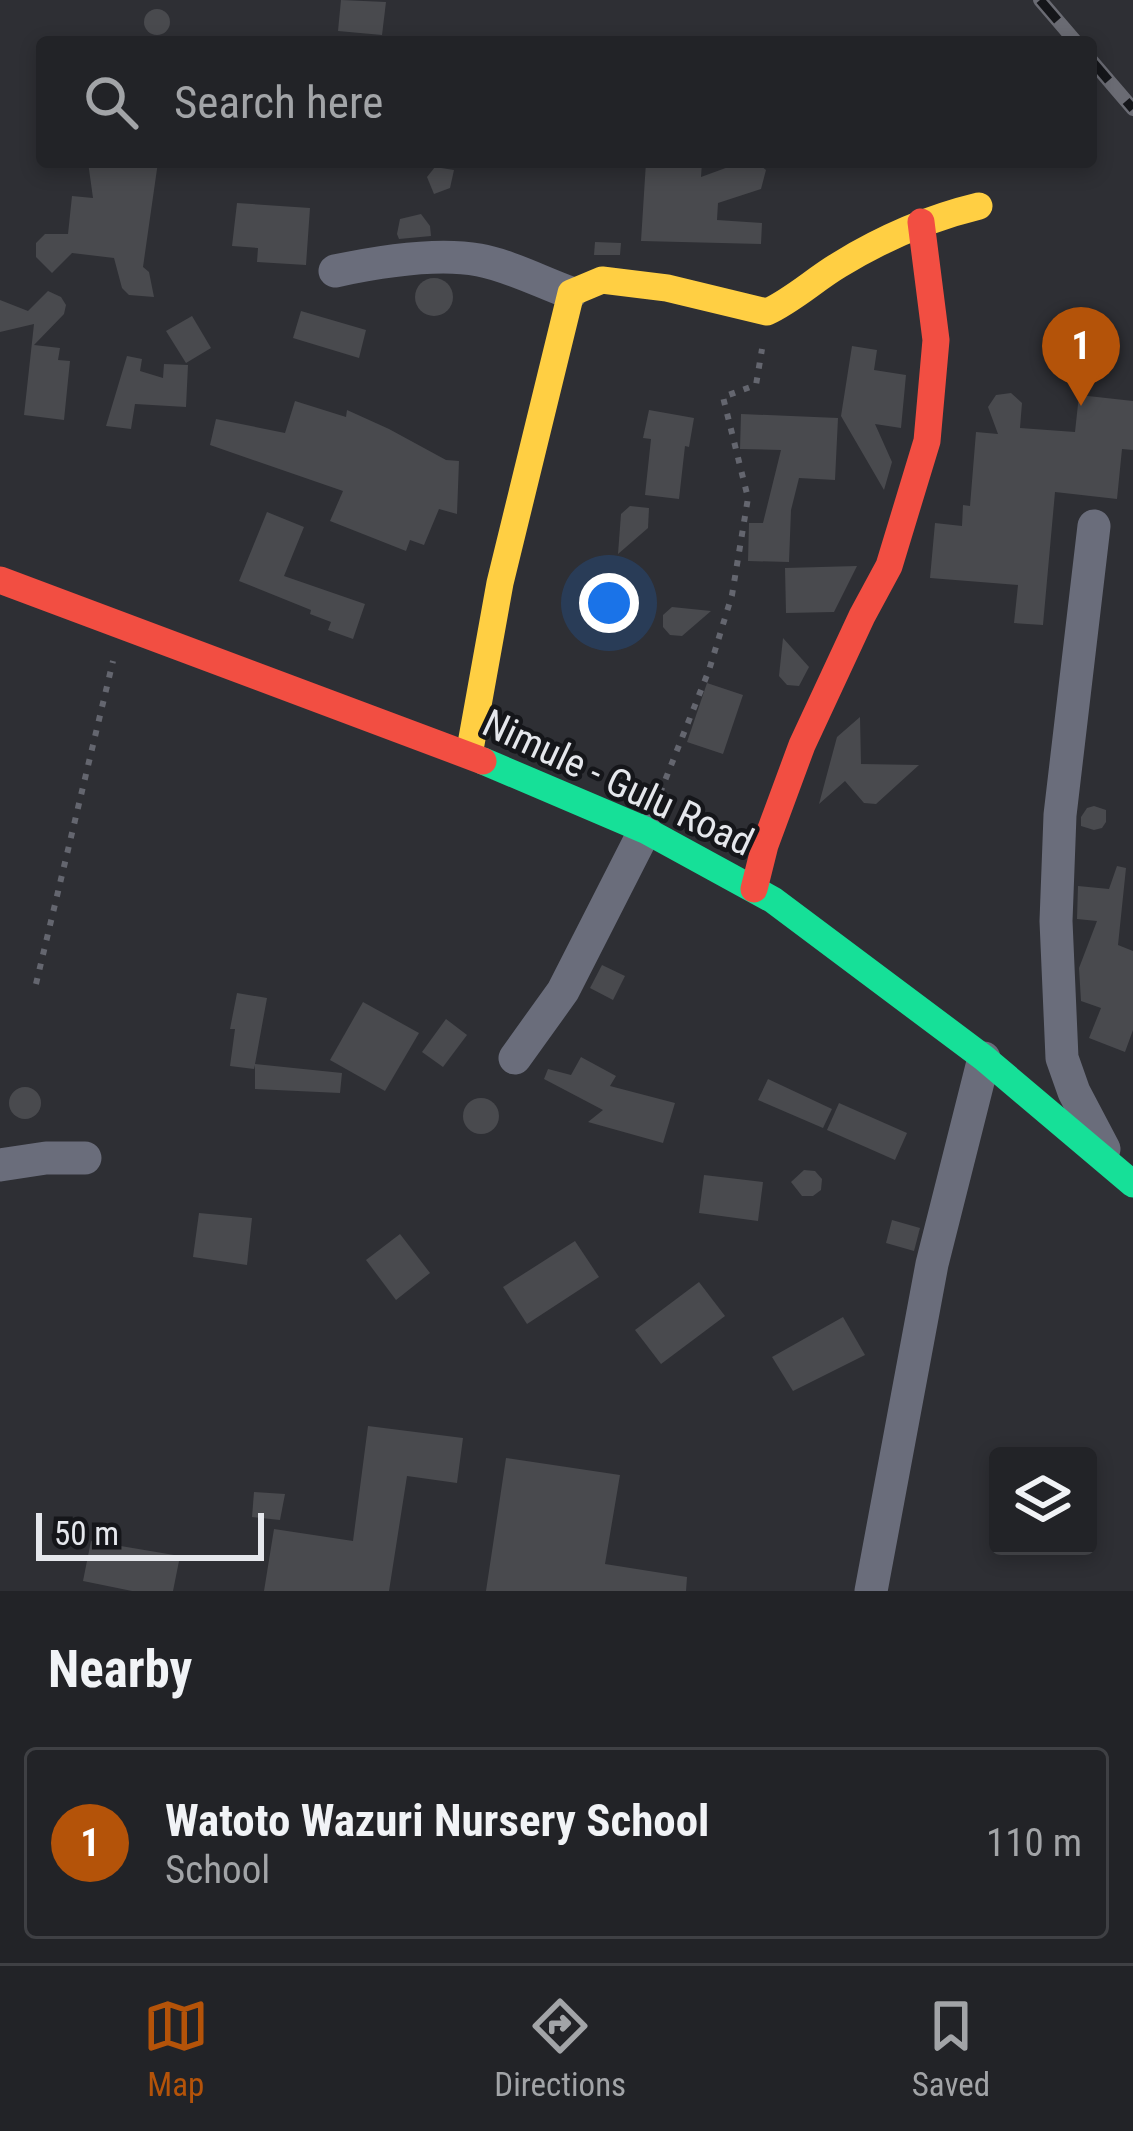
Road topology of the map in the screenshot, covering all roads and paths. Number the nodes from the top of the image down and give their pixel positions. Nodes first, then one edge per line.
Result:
1 (979, 206) dead end
2 (921, 222) junction
3 (335, 271) dead end
4 (571, 293) junction
5 (767, 312) junction
6 (1094, 526) dead end
7 (0, 580) edge
8 (122, 623) junction
9 (469, 755) junction
10 (646, 830) junction
11 (754, 890) junction
12 (36, 984) dead end
13 (515, 1058) dead end
14 (984, 1058) junction
15 (85, 1159) dead end
16 (0, 1165) edge
17 (1124, 1177) edge
18 (871, 1591) edge

1 - 2 street
2 - 5 street
2 - 11 street
3 - 4 street
4 - 5 street
4 - 9 street
5 - 10 path
6 - 17 street
7 - 8 street, Nimule - Gulu Road
8 - 9 street, Nimule - Gulu Road
8 - 12 path
9 - 10 street, Nimule - Gulu Road
10 - 11 street, Nimule - Gulu Road
10 - 13 street
11 - 14 street, Nimule - Gulu Road
14 - 17 street, Nimule - Gulu Road
14 - 18 street
15 - 16 street

